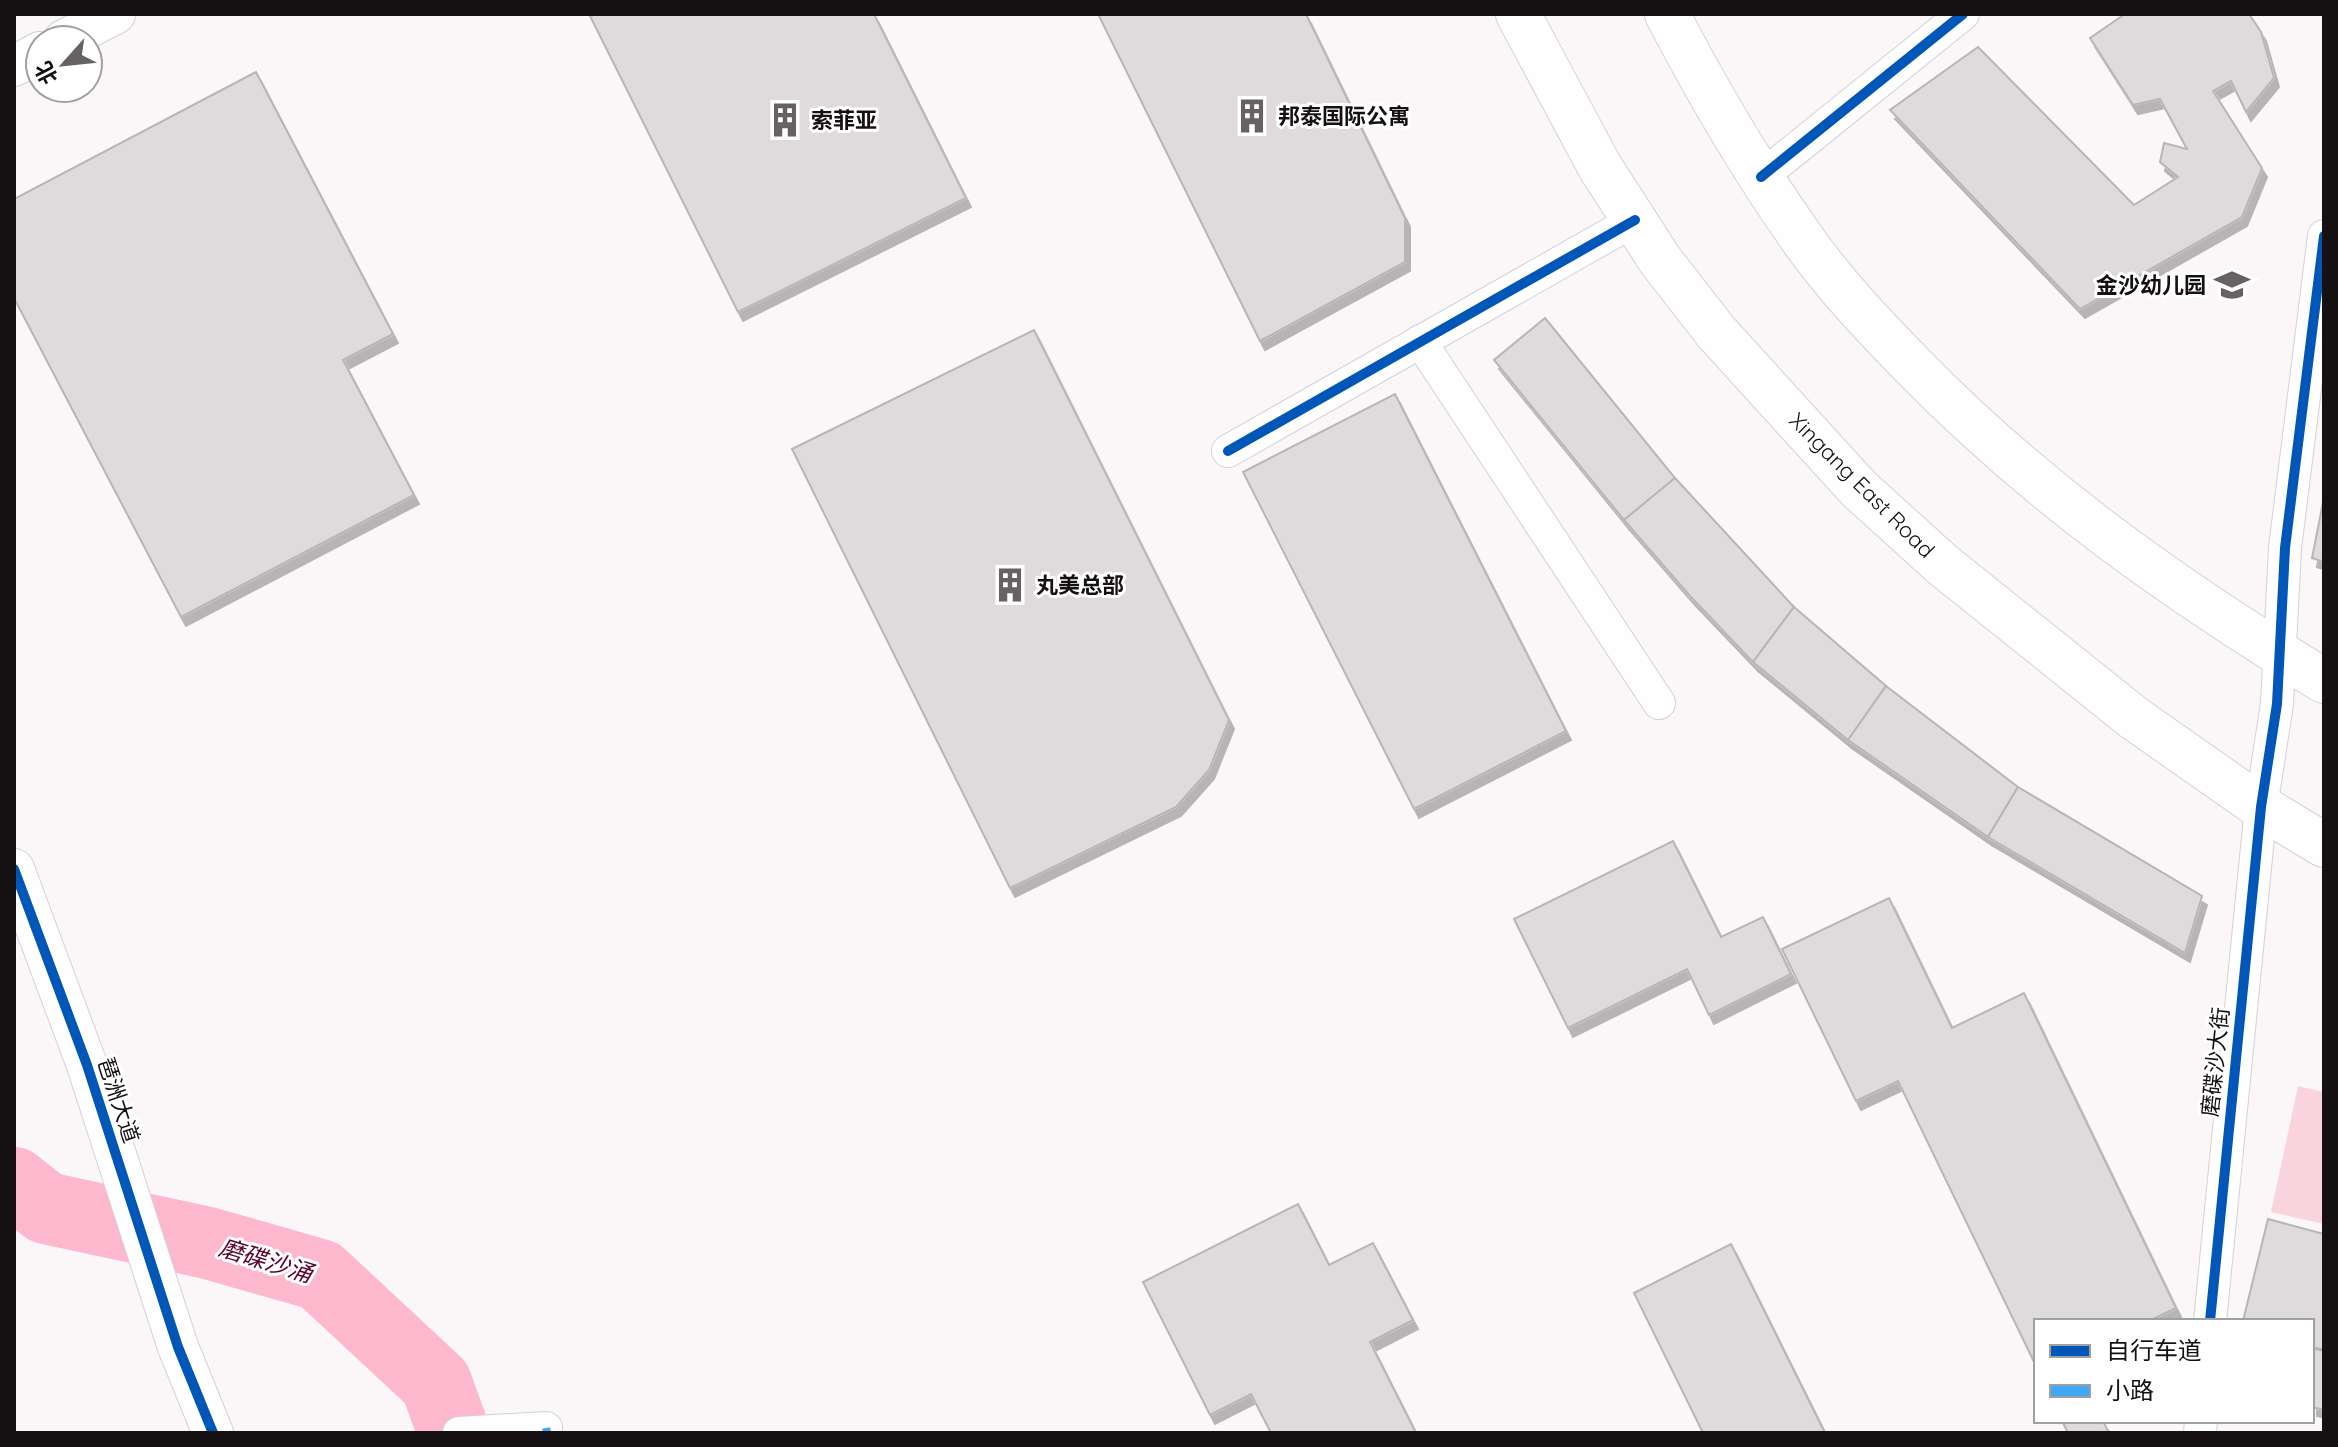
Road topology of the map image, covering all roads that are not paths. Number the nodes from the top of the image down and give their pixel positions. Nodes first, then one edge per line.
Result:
1 (115, 14) edge
2 (1518, 14) edge
3 (1667, 14) edge
4 (1963, 14) edge
5 (95, 24) edge
6 (1761, 177) junction
7 (1635, 220) junction
8 (2324, 236) edge
9 (1420, 341) junction
10 (1228, 451) dead end
11 (2281, 655) junction
12 (2324, 681) edge
13 (1659, 703) dead end
14 (2261, 807) junction
15 (2324, 845) edge
16 (14, 869) edge
17 (2210, 1319) edge
18 (546, 1428) dead end
19 (213, 1433) edge
20 (459, 1433) edge

1 - 5 street
2 - 7 main road, Xingang East Road
3 - 6 main road
4 - 6 street
6 - 11 main road
7 - 9 street
7 - 14 main road, Xingang East Road
8 - 11 street, 磨碟沙大街
9 - 10 street
9 - 13 street
11 - 12 main road
11 - 14 street, 磨碟沙大街
14 - 15 main road, Xingang East Road
14 - 17 street, 磨碟沙大街
16 - 19 street, 琶洲大道
18 - 20 street

